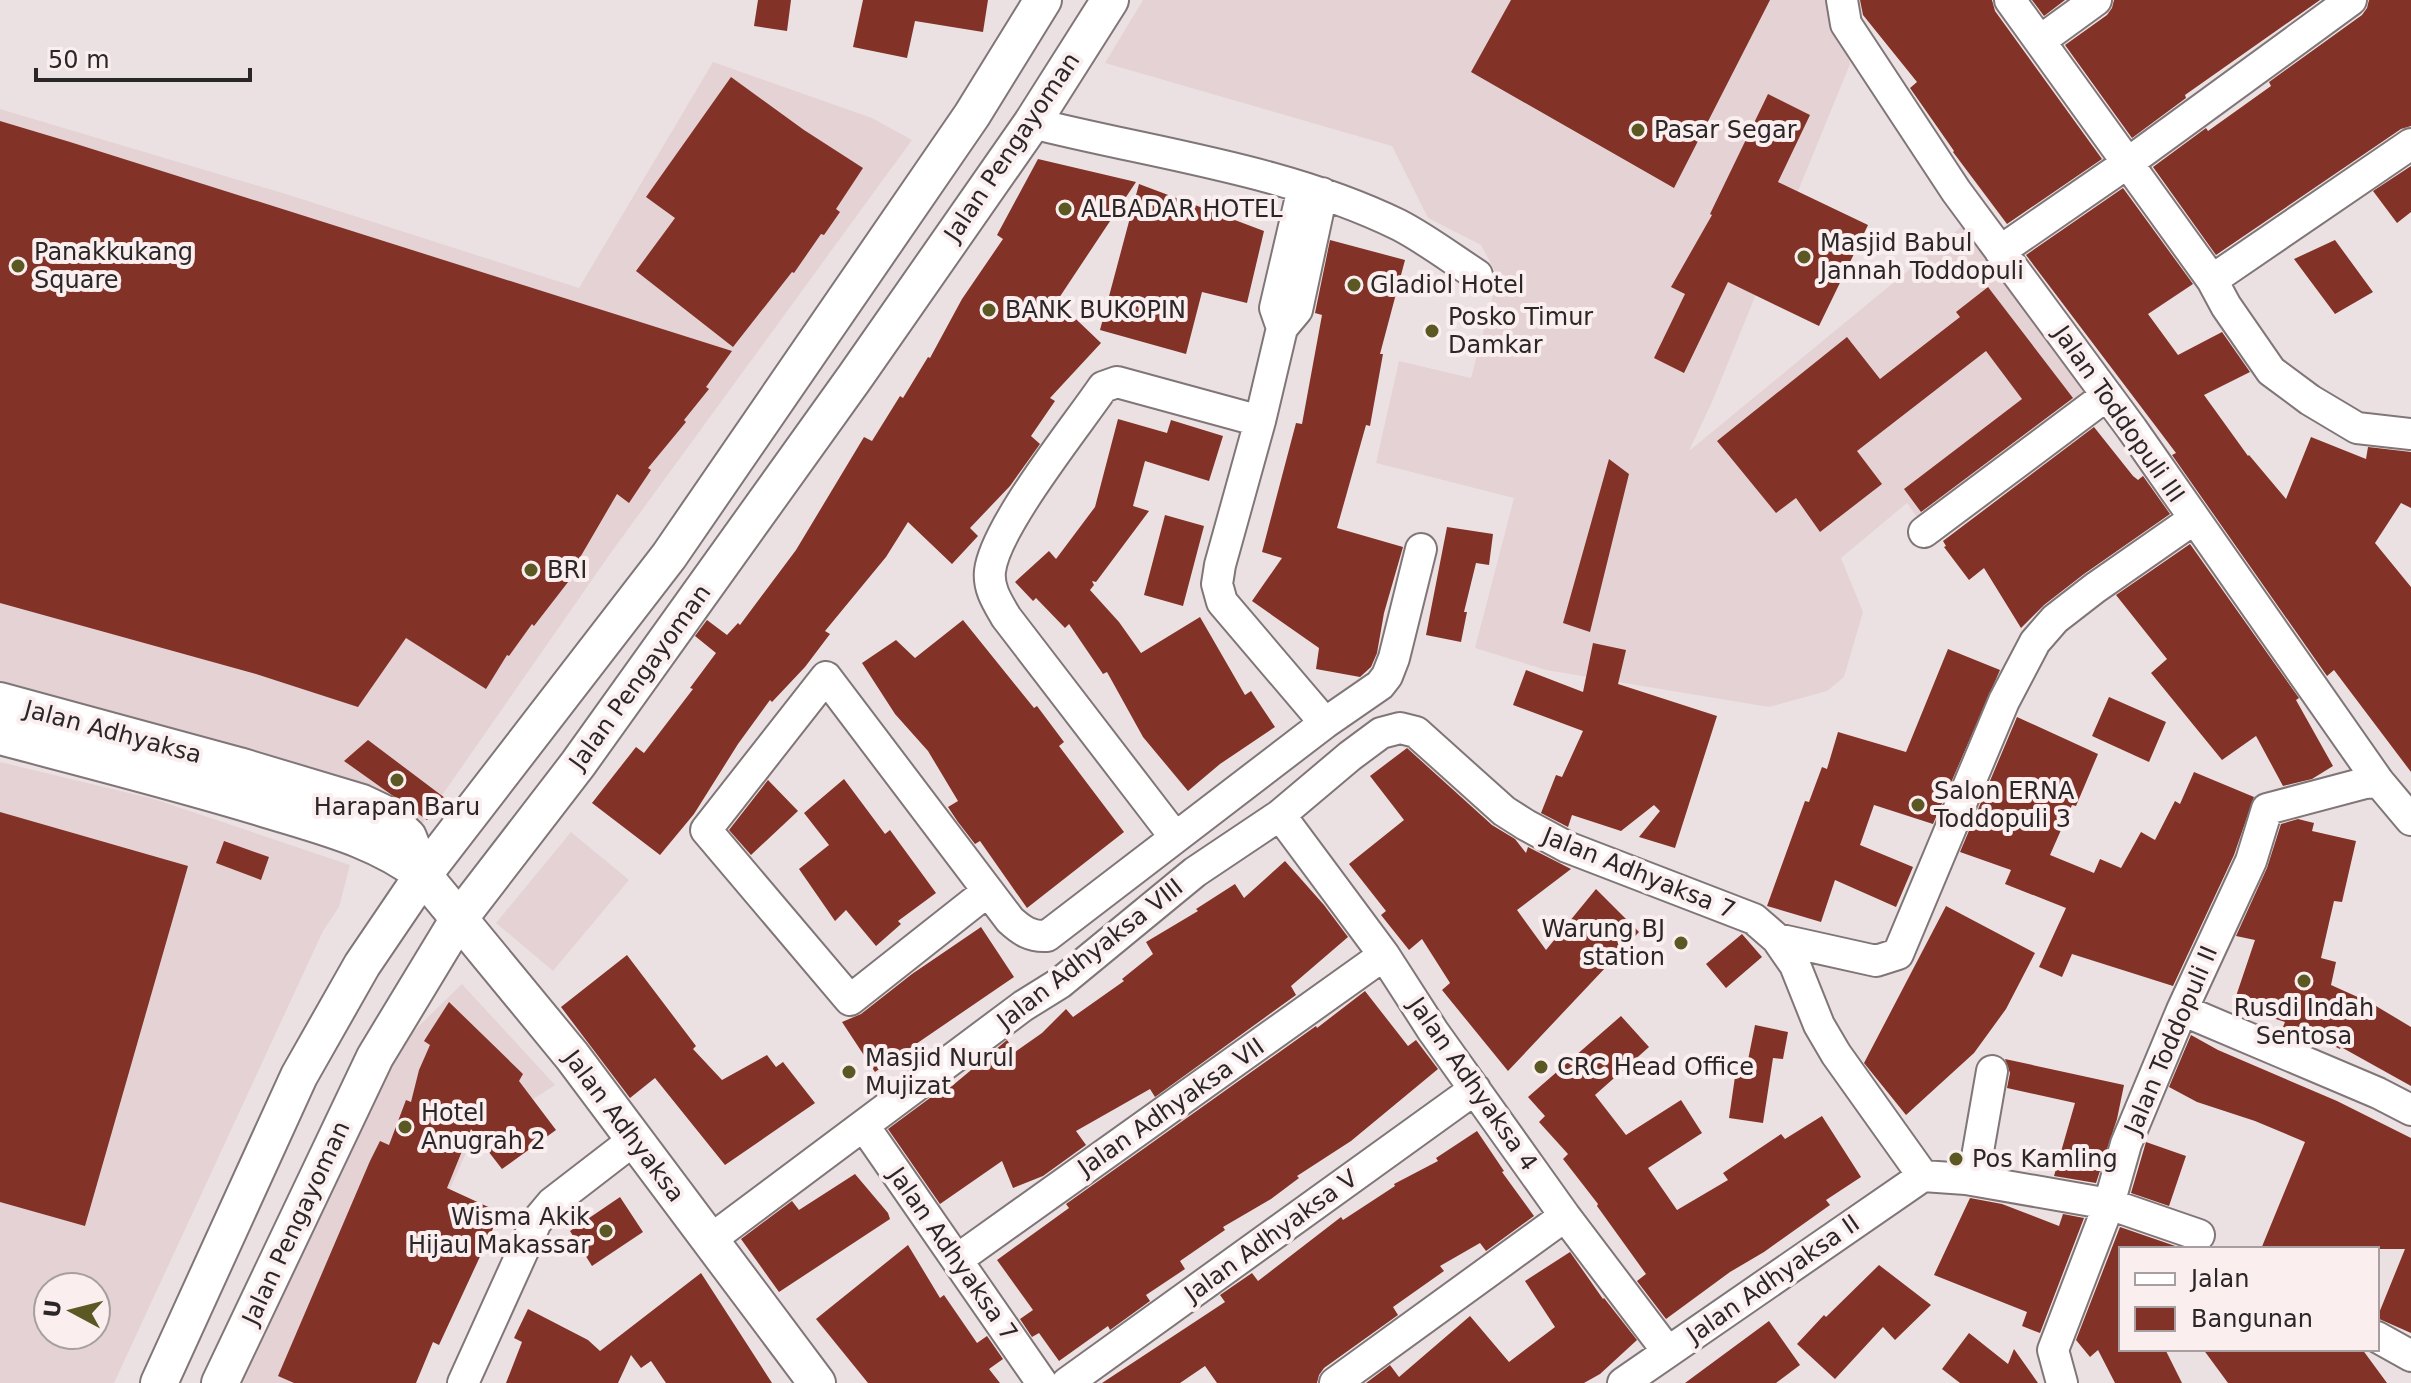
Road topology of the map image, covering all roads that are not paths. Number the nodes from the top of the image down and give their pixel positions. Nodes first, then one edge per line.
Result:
1 (1043, 0) edge
2 (1110, 0) edge
3 (1842, 0) edge
4 (2010, 0) edge
5 (2096, 0) edge
6 (2351, 0) edge
7 (2041, 40) junction
8 (1015, 49) junction
9 (1062, 77) junction
10 (1032, 123) junction
11 (2411, 144) edge
12 (2129, 162) junction
13 (1312, 190) junction
14 (2000, 251) junction
15 (1477, 275) dead end
16 (2212, 280) junction
17 (2107, 395) junction
18 (1260, 421) junction
19 (2411, 434) edge
20 (2194, 519) junction
21 (1924, 532) dead end
22 (1421, 549) dead end
23 (0, 701) edge
24 (1325, 723) junction
25 (0, 736) edge
26 (2379, 782) junction
27 (1280, 815) junction
28 (2411, 820) edge
29 (1175, 837) junction
30 (423, 875) junction
31 (988, 891) junction
32 (458, 920) junction
33 (1777, 939) junction
34 (1384, 955) junction
35 (2182, 1010) junction
36 (1992, 1071) dead end
37 (1475, 1089) junction
38 (2411, 1110) edge
39 (864, 1126) junction
40 (635, 1139) junction
41 (1923, 1176) junction
42 (1973, 1180) junction
43 (2109, 1204) junction
44 (1565, 1216) junction
45 (2199, 1235) dead end
46 (710, 1240) junction
47 (958, 1259) junction
48 (2379, 1338) edge
49 (1668, 1352) junction
50 (2411, 1356) edge
51 (159, 1383) edge
52 (220, 1383) edge
53 (463, 1383) edge
54 (817, 1383) edge
55 (1042, 1383) edge
56 (1067, 1383) edge
57 (1335, 1383) edge
58 (1623, 1383) edge
59 (2062, 1383) edge

1 - 8 street, Jalan Pengayoman
2 - 9 street, Jalan Pengayoman
3 - 14 street, Jalan Toddopuli III
4 - 7 street
5 - 7 street
6 - 12 street
7 - 12 street
8 - 9 street
8 - 30 street, Jalan Pengayoman
9 - 10 street, Jalan Pengayoman
10 - 13 street
10 - 32 street, Jalan Pengayoman
11 - 16 street
12 - 14 street
12 - 16 street
13 - 15 street
13 - 18 street
14 - 17 street, Jalan Toddopuli III
16 - 19 street
17 - 20 street, Jalan Toddopuli III
17 - 21 street
18 - 24 street
18 - 29 street
20 - 26 street, Jalan Toddopuli III
20 - 33 street
22 - 24 street
23 - 30 street, Jalan Adhyaksa
24 - 29 street
25 - 30 street, Jalan Adhyaksa
26 - 28 street, Jalan Toddopuli III
26 - 35 street, Jalan Toddopuli II
27 - 33 street, Jalan Adhyaksa 7
27 - 34 street, Jalan Adhyaksa 4
27 - 39 street, Jalan Adhyaksa VIII
29 - 31 street
30 - 32 street, Jalan Adhyaksa
30 - 51 street, Jalan Pengayoman
31 - 31 street
32 - 40 street, Jalan Adhyaksa
32 - 52 street, Jalan Pengayoman
33 - 41 street, Jalan Adhyaksa 7
34 - 37 street, Jalan Adhyaksa 4
34 - 47 street, Jalan Adhyaksa VII
35 - 38 street
35 - 43 street, Jalan Toddopuli II
36 - 42 street
37 - 44 street, Jalan Adhyaksa 4
37 - 56 street, Jalan Adhyaksa V
39 - 46 street, Jalan Adhyaksa VIII
39 - 47 street, Jalan Adhyaksa 7
40 - 46 street, Jalan Adhyaksa
40 - 53 street
41 - 42 street
41 - 49 street, Jalan Adhyaksa II
42 - 43 street
43 - 45 street
43 - 59 street, Jalan Toddopuli II
44 - 49 street, Jalan Adhyaksa 4
44 - 57 street
46 - 54 street, Jalan Adhyaksa
47 - 55 street, Jalan Adhyaksa 7
48 - 50 street
49 - 58 street, Jalan Adhyaksa II

